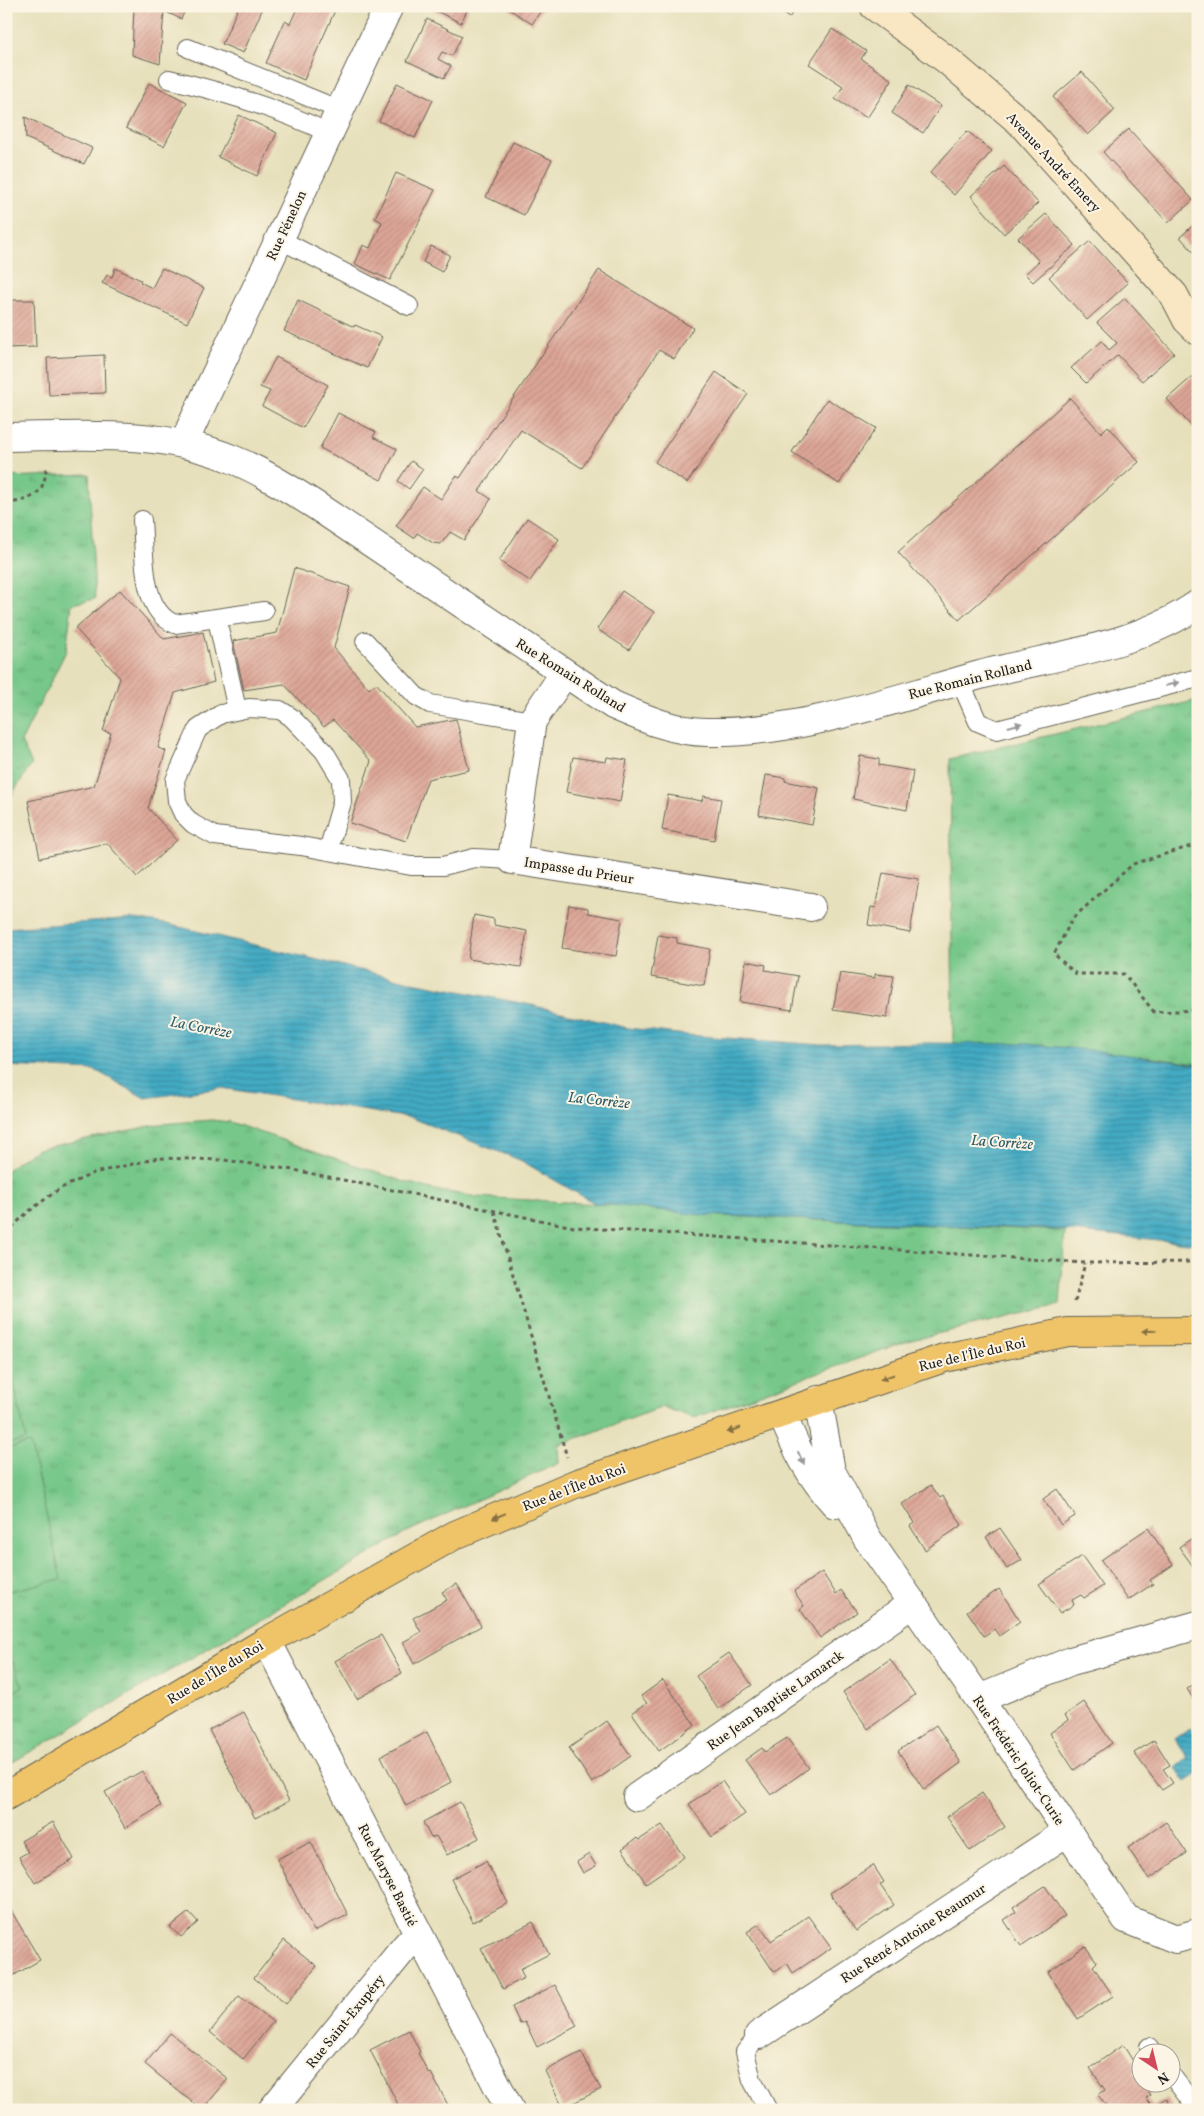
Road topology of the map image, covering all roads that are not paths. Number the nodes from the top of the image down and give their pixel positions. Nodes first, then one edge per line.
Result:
1 (389, 6) edge
2 (874, 6) edge
3 (188, 48) dead end
4 (170, 79) dead end
5 (334, 122) junction
6 (279, 239) junction
7 (1186, 300) edge
8 (409, 306) dead end
9 (1198, 331) edge
10 (6, 437) edge
11 (185, 444) junction
12 (142, 520) dead end
13 (1198, 604) edge
14 (264, 611) dead end
15 (217, 619) junction
16 (365, 641) dead end
17 (564, 674) junction
18 (1198, 678) edge
19 (960, 681) junction
20 (237, 710) junction
21 (532, 721) junction
22 (328, 851) junction
23 (512, 860) junction
24 (811, 907) dead end
25 (1198, 1331) edge
26 (818, 1400) junction
27 (782, 1414) junction
28 (867, 1538) junction
29 (912, 1603) junction
30 (1198, 1626) edge
31 (267, 1641) junction
32 (979, 1699) junction
33 (6, 1796) edge
34 (637, 1797) dead end
35 (1067, 1832) junction
36 (418, 1933) junction
37 (1198, 1933) edge
38 (759, 2034) joint
39 (1182, 2089) edge
40 (272, 2110) edge
41 (510, 2110) edge
42 (768, 2110) edge
43 (1198, 2110) edge

1 - 5 street, Rue Fénelon
2 - 7 street, Avenue André Emery
3 - 5 lane
4 - 5 lane
5 - 6 street, Rue Fénelon
6 - 8 lane
6 - 11 street, Rue Fénelon
7 - 9 street, Avenue André Emery
10 - 11 street, Rue Romain Rolland
11 - 17 street, Rue Romain Rolland
12 - 15 lane
13 - 19 street, Rue Romain Rolland
14 - 15 lane
15 - 20 lane
16 - 21 lane
17 - 19 street, Rue Romain Rolland
17 - 21 street, Impasse du Prieur
19 -> 18 lane
20 - 22 lane
20 - 22 lane
21 - 23 street, Impasse du Prieur
22 - 23 lane
23 - 24 street, Impasse du Prieur
25 -> 26 main road, Rue de l'Île du Roi
26 - 27 main road, Rue de l'Île du Roi
26 - 28 street, Rue Frédéric Joliot-Curie
27 -> 28 street, Rue Frédéric Joliot-Curie
27 -> 31 main road, Rue de l'Île du Roi
28 - 29 street, Rue Frédéric Joliot-Curie
29 - 32 street, Rue Frédéric Joliot-Curie
29 - 34 street, Rue Jean Baptiste Lamarck
30 - 32 street
31 - 33 main road, Rue de l'Île du Roi
31 - 36 street, Rue Maryse Bastié
32 - 35 street, Rue Frédéric Joliot-Curie
35 - 37 street, Rue Frédéric Joliot-Curie
35 - 38 street, Rue René Antoine Reaumur
36 - 40 street, Rue Saint-Exupéry
36 - 41 street, Rue Maryse Bastié
38 - 42 lane
39 - 43 lane

